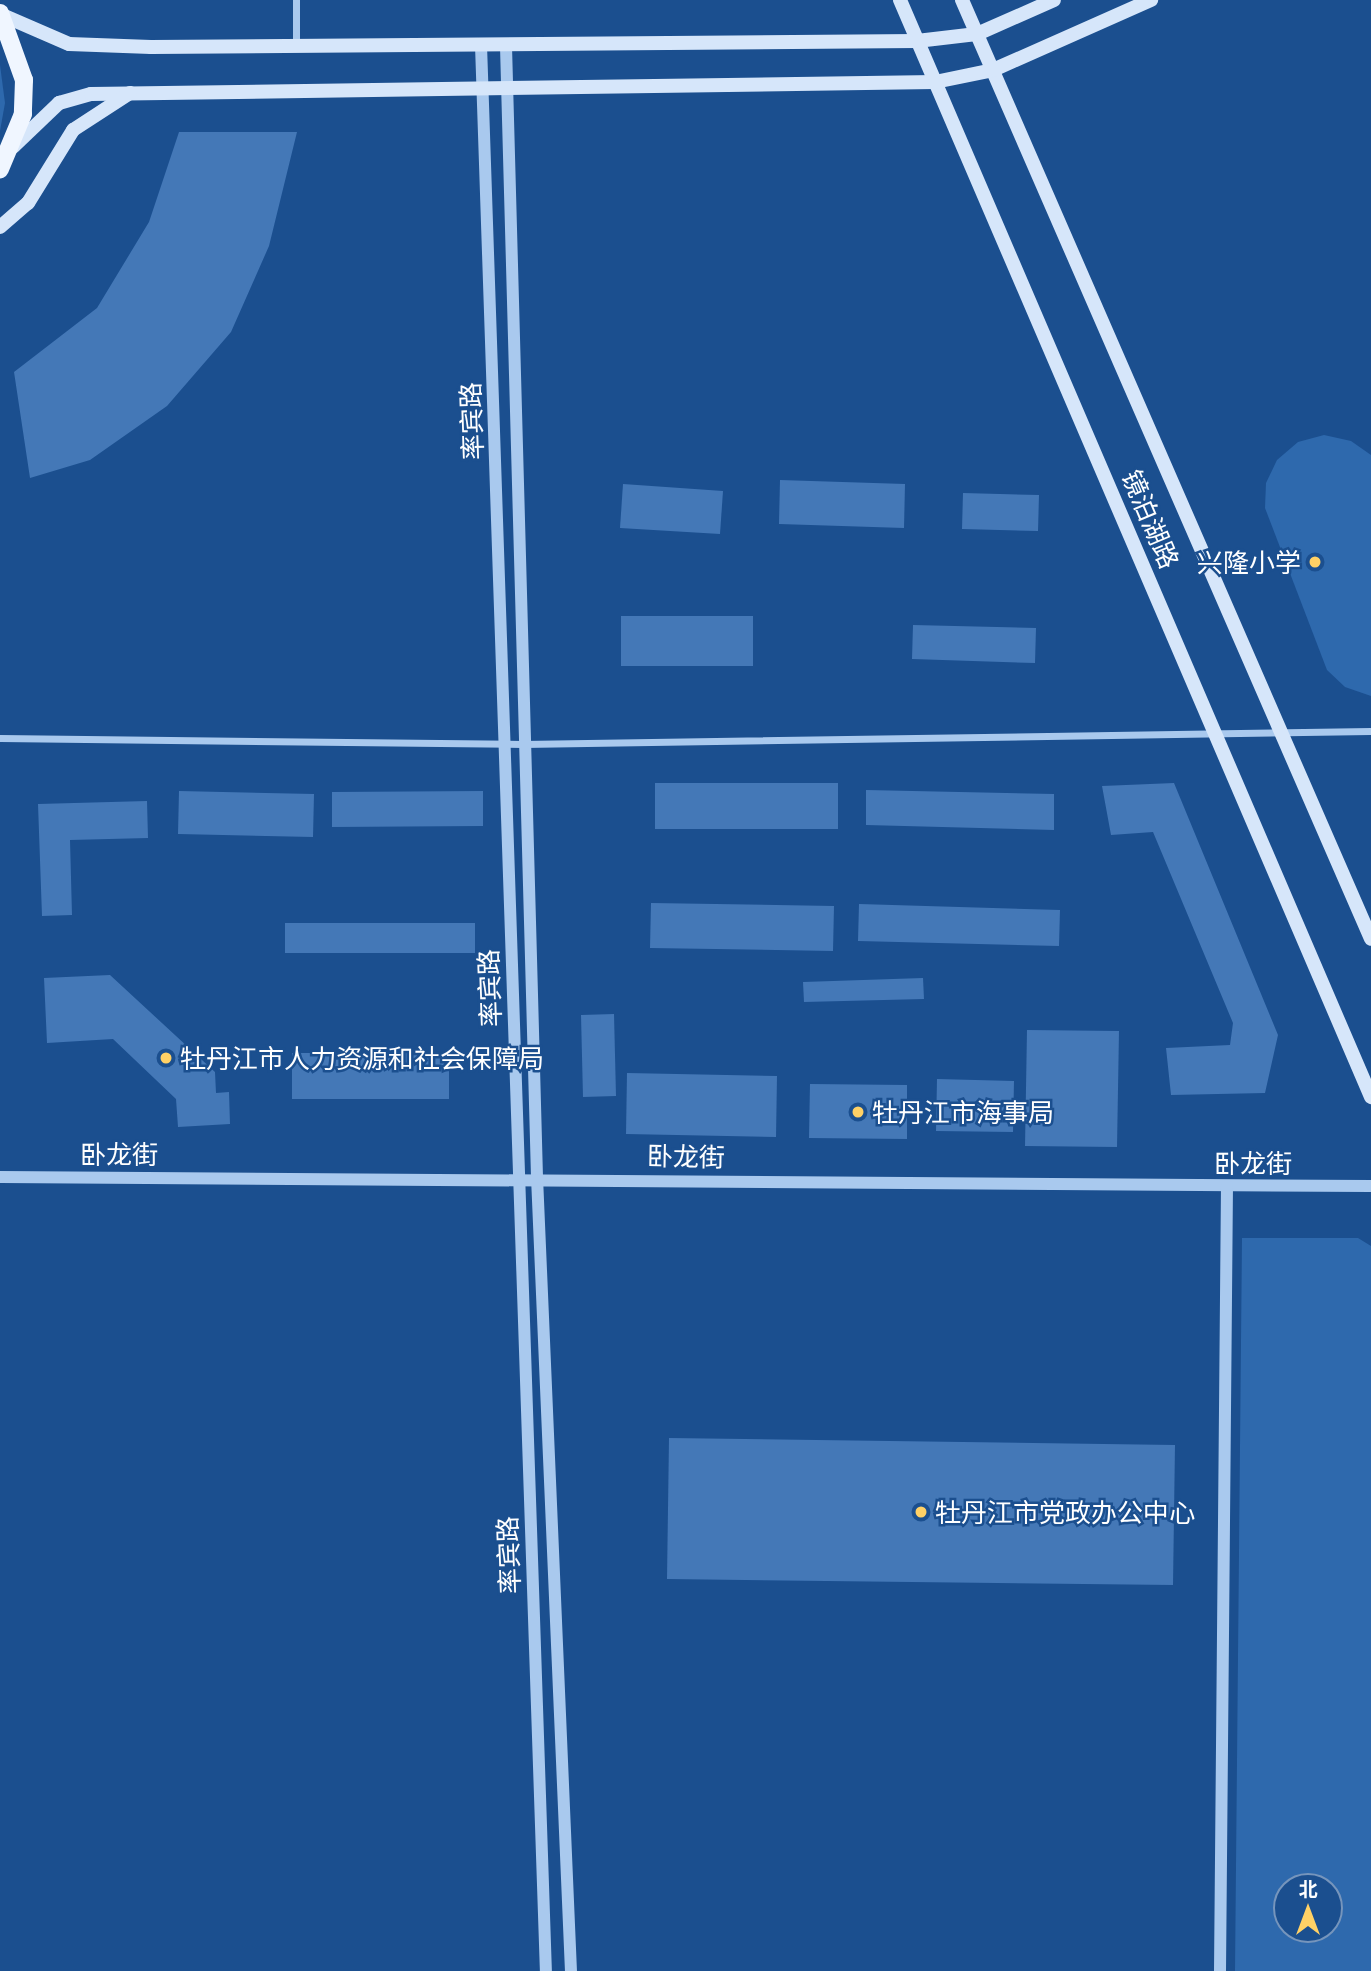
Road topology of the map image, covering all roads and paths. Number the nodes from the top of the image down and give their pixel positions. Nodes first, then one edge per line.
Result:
1 (296, 0) edge
2 (900, 0) edge
3 (962, 0) edge
4 (1054, 0) edge
5 (1152, 0) edge
6 (1, 14) edge
7 (977, 34) junction
8 (917, 41) junction
9 (481, 45) junction
10 (296, 46) junction
11 (506, 46) junction
12 (993, 70) junction
13 (935, 82) junction
14 (483, 86) junction
15 (506, 86) junction
16 (132, 92) junction
17 (13, 147) junction
18 (0, 169) edge
19 (0, 227) edge
20 (1216, 729) junction
21 (1280, 730) junction
22 (1371, 731) edge
23 (0, 738) edge
24 (504, 744) junction
25 (523, 744) junction
26 (1371, 939) edge
27 (1371, 1097) edge
28 (0, 1177) edge
29 (517, 1177) junction
30 (537, 1177) junction
31 (1227, 1186) junction
32 (1371, 1186) edge
33 (546, 1971) edge
34 (570, 1971) edge
35 (1220, 1971) edge

1 - 10 street
2 - 8 main road, 镜泊湖路
3 - 7 main road, 镜泊湖路
4 - 7 main road
5 - 12 main road
6 - 10 main road
6 - 17 main road
7 - 8 main road
7 - 12 main road, 镜泊湖路
8 - 11 main road
8 - 13 main road, 镜泊湖路
9 - 10 main road
9 - 11 main road
9 - 14 street, 率宾路
11 - 15 street, 率宾路
12 - 13 main road
12 - 21 main road, 镜泊湖路
13 - 15 main road
13 - 20 main road, 镜泊湖路
14 - 15 main road
14 - 16 main road
14 - 24 street, 率宾路
15 - 25 street, 率宾路
16 - 17 main road
16 - 19 main road
17 - 18 main road
20 - 21 street
20 - 25 street
20 - 27 main road, 镜泊湖路
21 - 22 street
21 - 26 main road, 镜泊湖路
23 - 24 street
24 - 25 street
24 - 29 street, 率宾路
25 - 30 street, 率宾路
28 - 29 street, 卧龙街
29 - 30 street, 卧龙街
29 - 33 street, 率宾路
30 - 31 street, 卧龙街
30 - 34 street, 率宾路
31 - 32 street, 卧龙街
31 - 35 street

